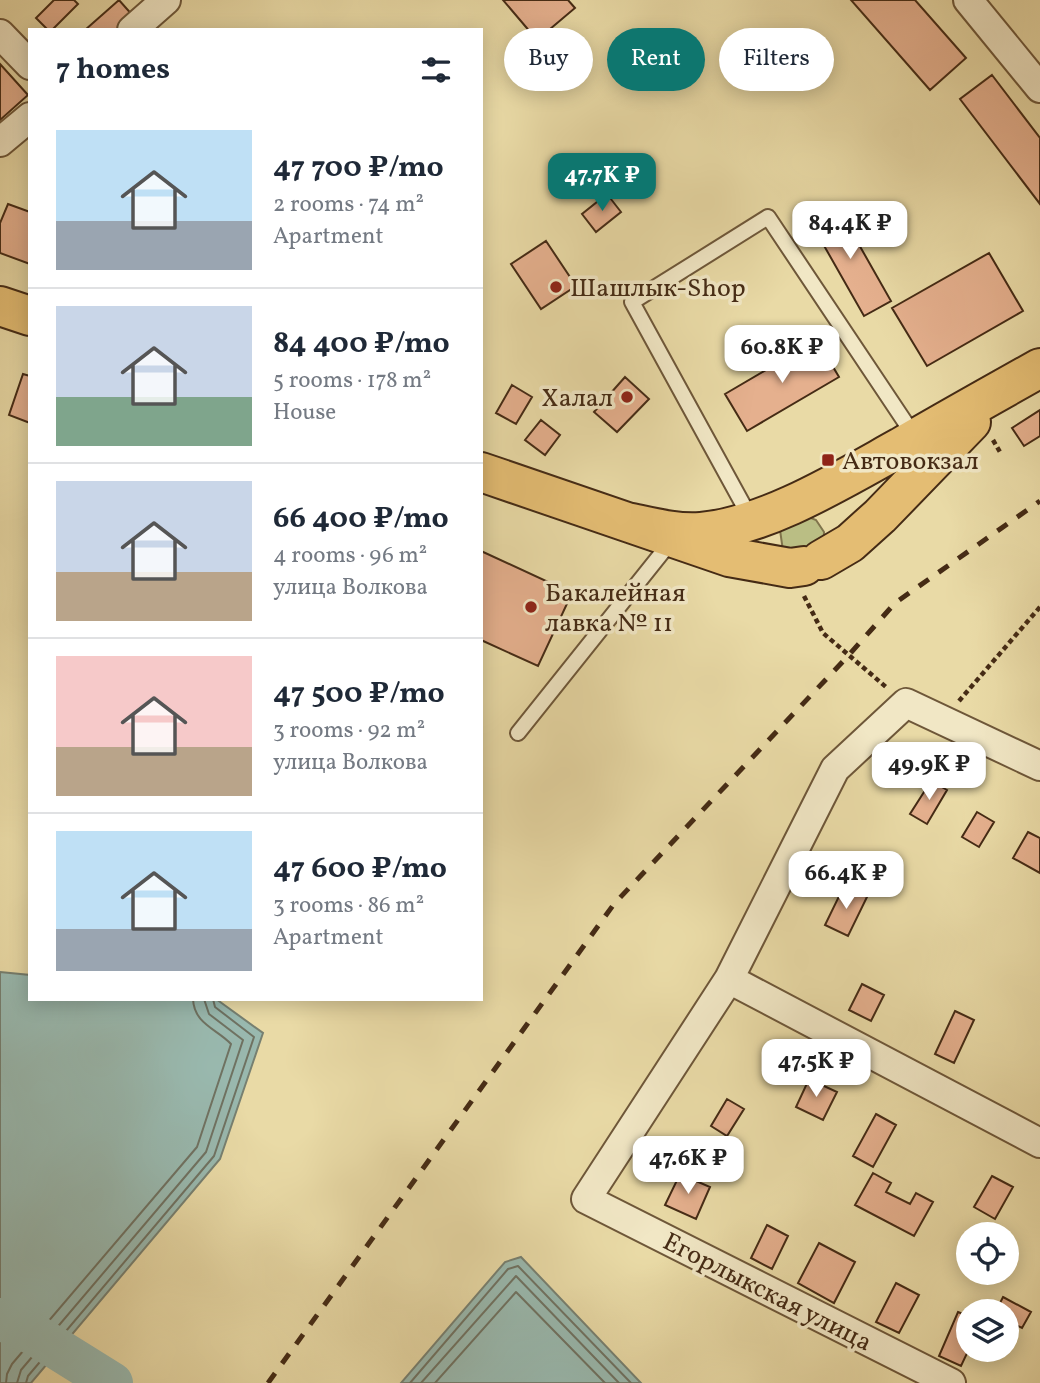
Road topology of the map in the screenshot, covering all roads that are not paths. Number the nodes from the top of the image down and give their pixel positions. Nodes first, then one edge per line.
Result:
1 (166, 0) edge
2 (968, 0) edge
3 (134, 28) edge
4 (0, 34) edge
5 (28, 63) edge
6 (1040, 88) edge
7 (28, 119) edge
8 (0, 142) edge
9 (0, 306) edge
10 (28, 315) edge
11 (1040, 368) edge
12 (916, 438) junction
13 (483, 473) edge
14 (768, 513) junction
15 (627, 523) junction
16 (674, 538) junction
17 (805, 565) junction
18 (518, 733) dead end
19 (1040, 766) edge
20 (729, 979) junction
21 (1040, 1143) edge
22 (951, 1383) edge

1 - 3 street
2 - 6 street
4 - 5 street
7 - 8 street
9 - 10 main road
11 - 12 main road
11 - 17 main road
12 - 14 main road
12 - 14 lane
13 - 15 main road
14 - 15 main road
14 - 17 main road
14 - 17 main road
15 - 16 main road
16 - 17 main road
16 - 18 lane
19 - 20 street
20 - 21 street
20 - 22 street, Егорлыкская улица

